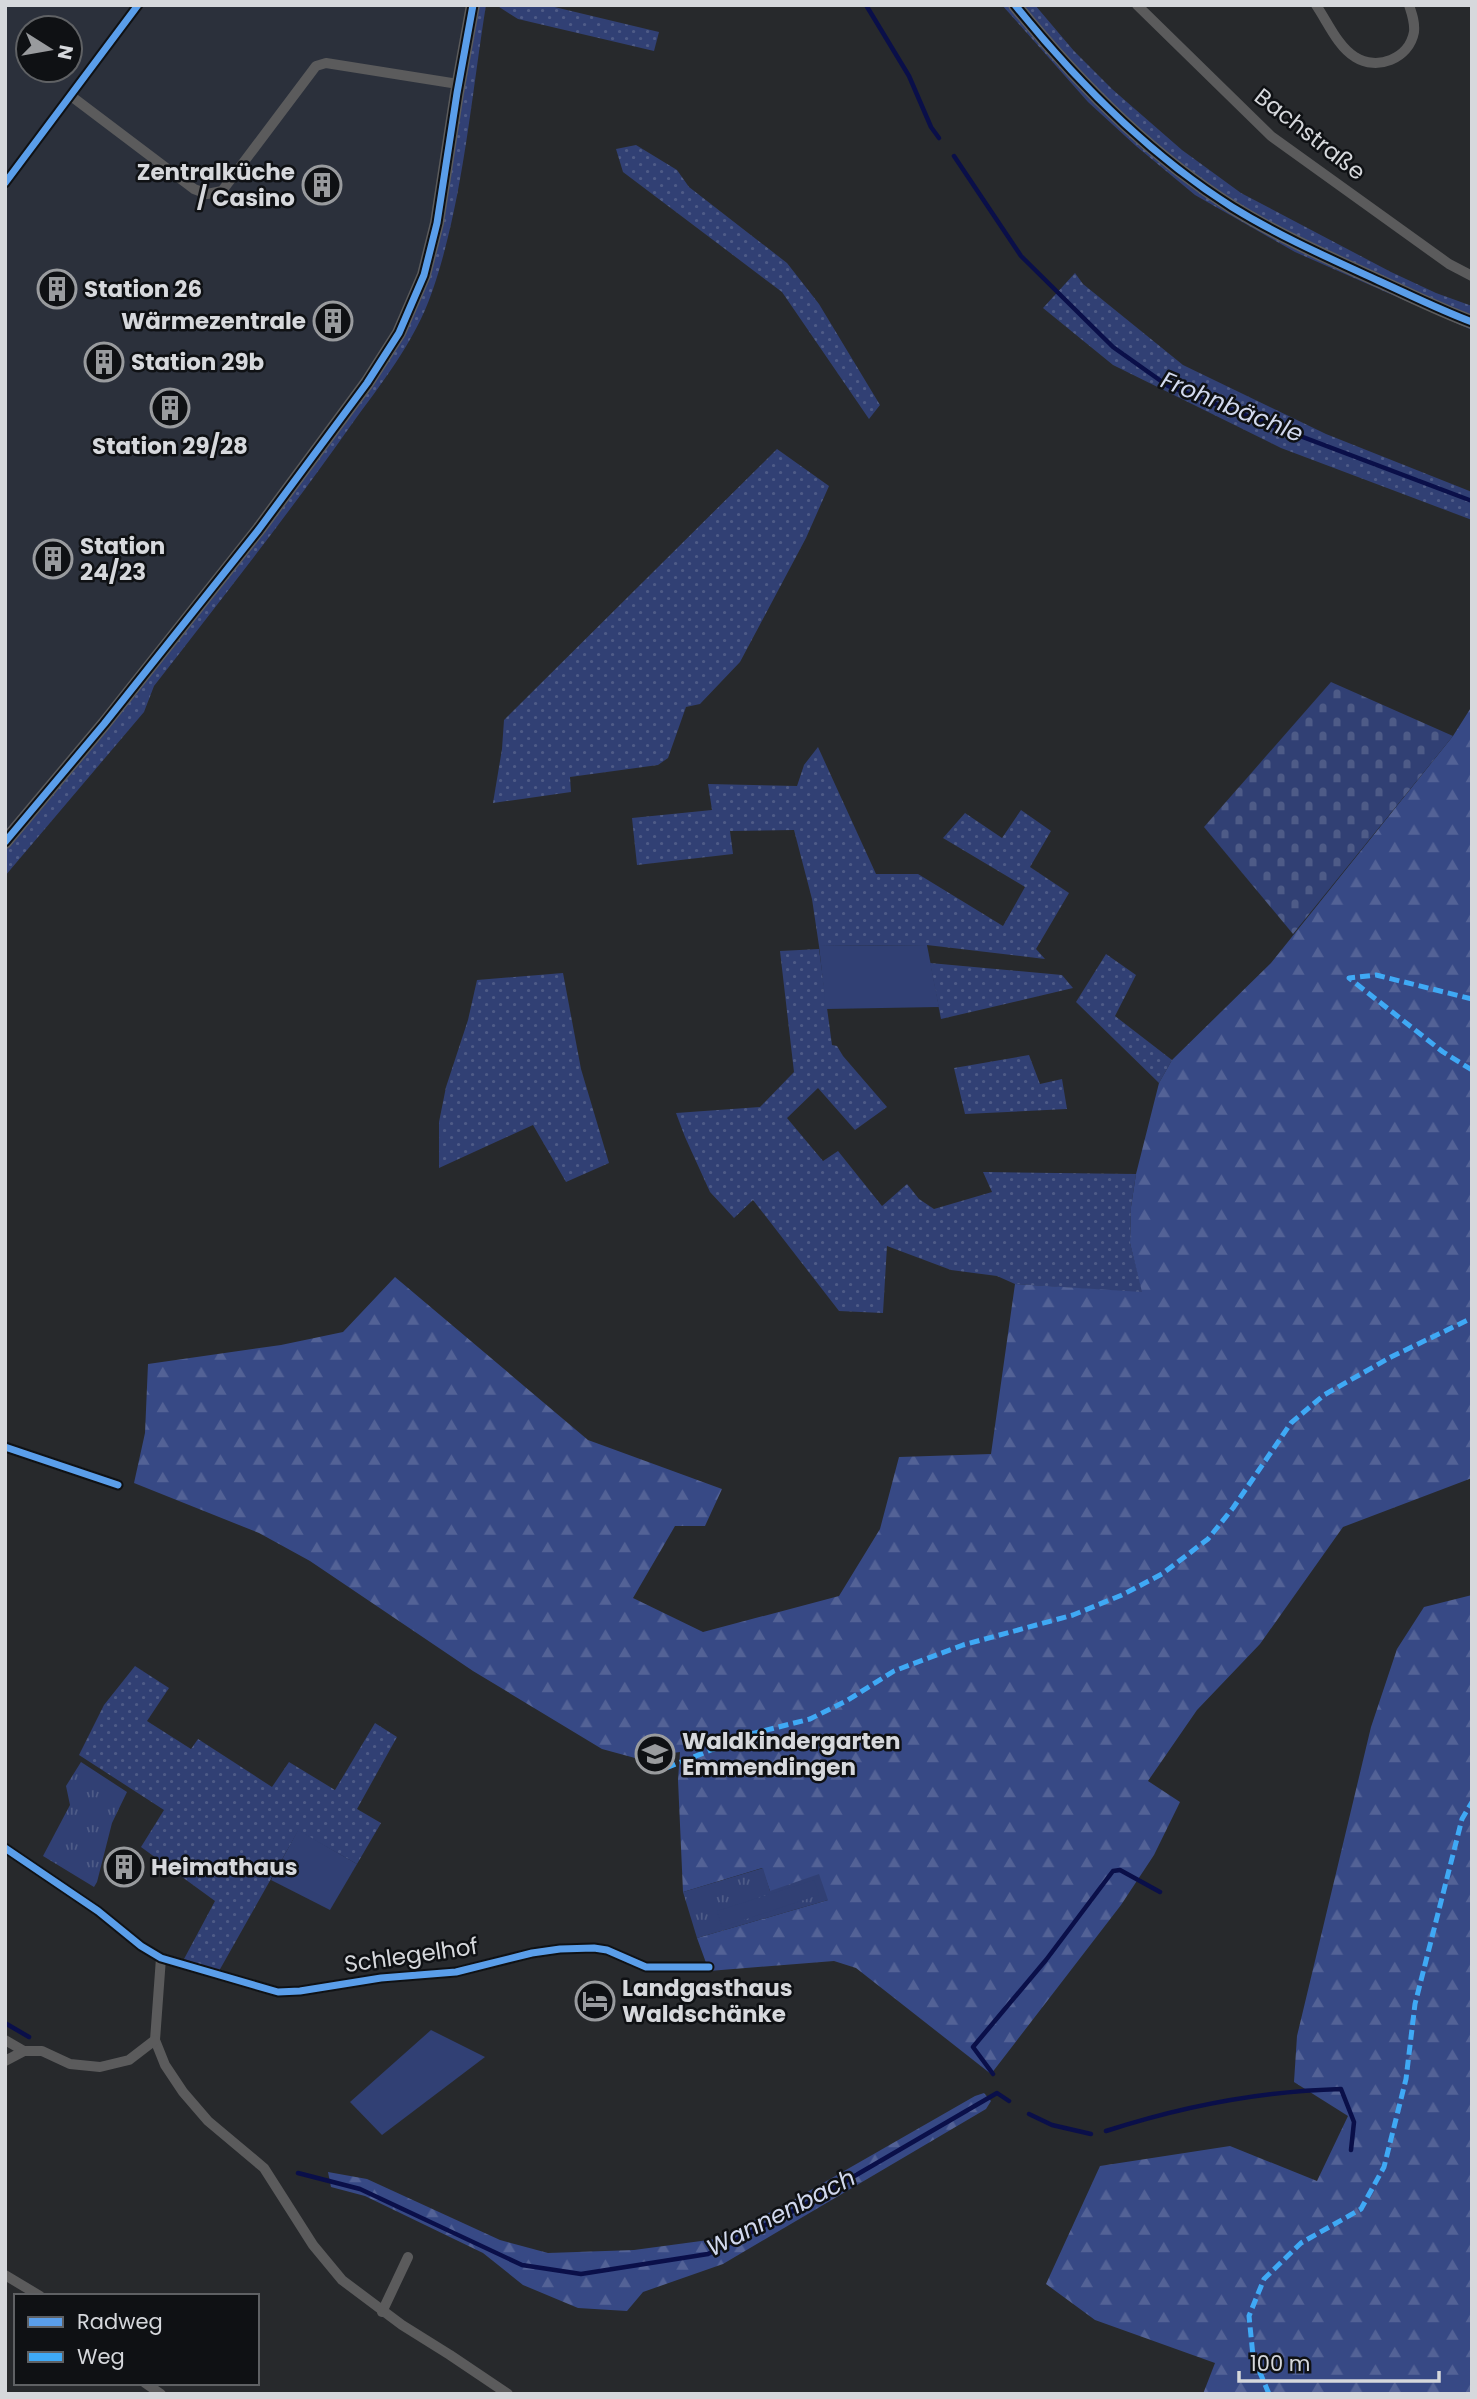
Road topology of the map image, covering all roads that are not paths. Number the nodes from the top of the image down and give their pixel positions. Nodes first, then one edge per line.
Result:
1 (138, 5) edge
2 (473, 5) edge
3 (1015, 5) edge
4 (1137, 5) edge
5 (1316, 5) edge
6 (1409, 5) edge
7 (458, 84) junction
8 (71, 96) junction
9 (5, 183) edge
10 (1472, 276) edge
11 (1472, 322) edge
12 (5, 842) edge
13 (5, 1447) edge
14 (118, 1485) dead end
15 (5, 1848) edge
16 (161, 1958) junction
17 (709, 1967) dead end
18 (5, 2040) edge
19 (155, 2040) junction
20 (24, 2051) junction
21 (5, 2061) edge
22 (408, 2256) dead end
23 (5, 2275) edge
24 (37, 2294) edge
25 (382, 2312) junction
26 (508, 2394) edge

1 - 8 street
2 - 7 street
3 - 11 street
4 - 10 street, Bachstraße
5 - 6 street
7 - 8 street
7 - 12 street
8 - 9 street
13 - 14 street
15 - 16 street, Schlegelhof
16 - 17 street, Schlegelhof
16 - 19 street
18 - 20 street
19 - 20 street
19 - 25 street
20 - 21 street
22 - 25 street
23 - 24 street
25 - 26 street

